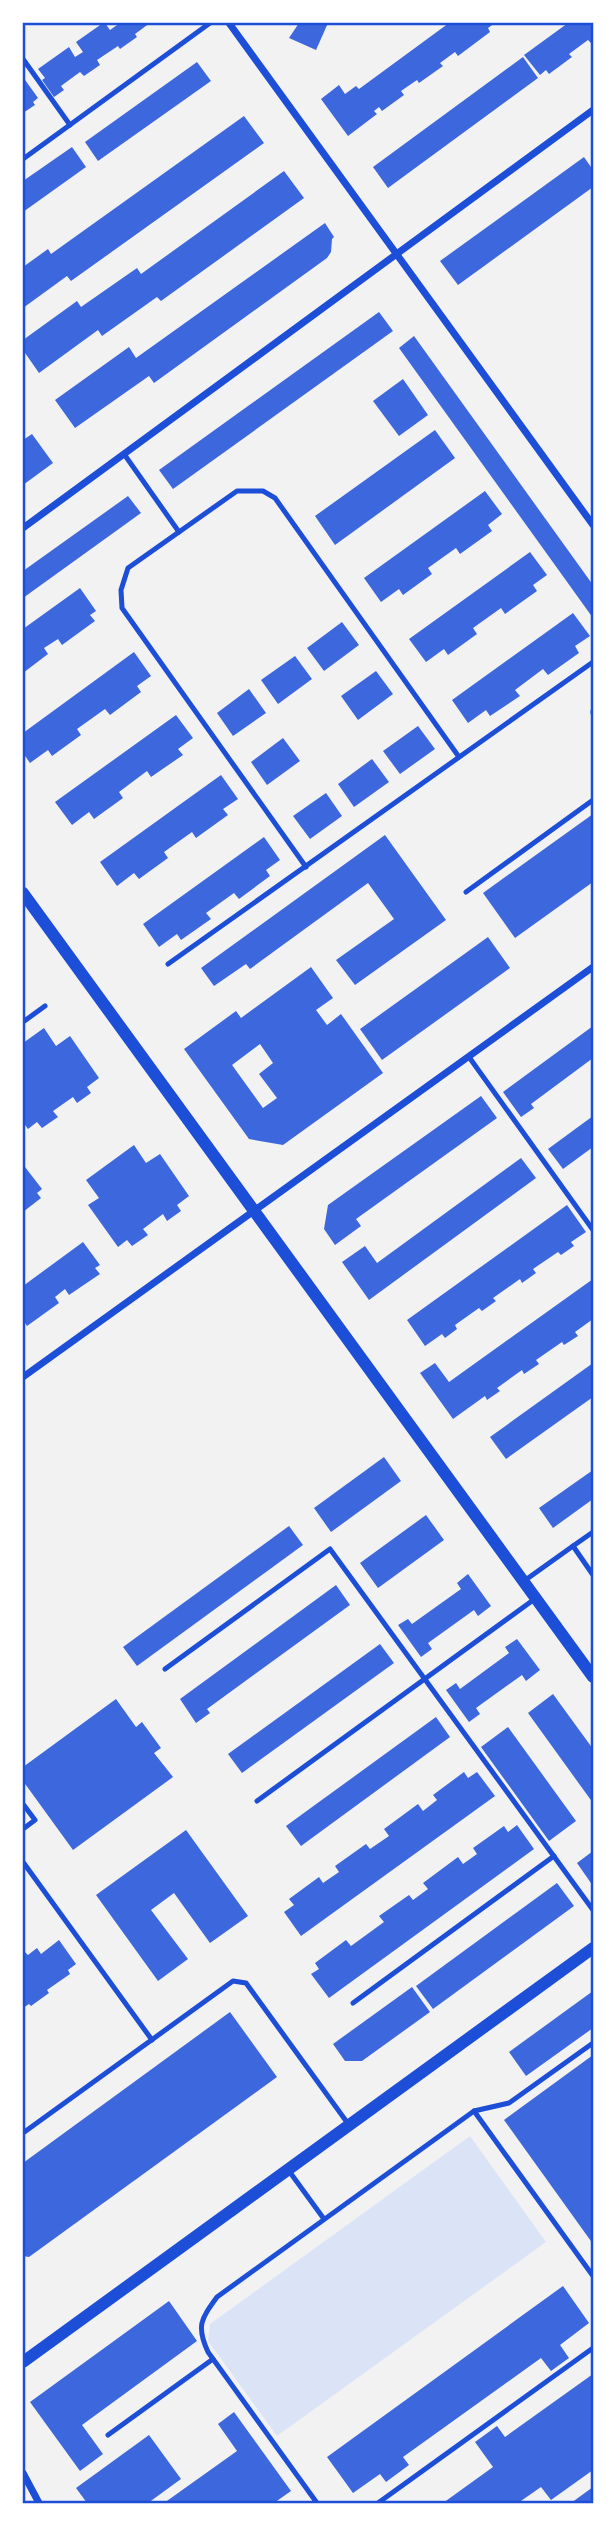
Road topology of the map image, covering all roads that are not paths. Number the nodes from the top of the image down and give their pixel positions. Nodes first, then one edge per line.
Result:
1 (210, 23) edge
2 (229, 23) edge
3 (23, 59) edge
4 (593, 110) edge
5 (70, 125) junction
6 (23, 159) edge
7 (397, 254) junction
8 (124, 454) junction
9 (593, 525) edge
10 (23, 528) edge
11 (179, 532) junction
12 (593, 662) edge
13 (459, 757) junction
14 (593, 800) edge
15 (306, 866) junction
16 (23, 892) edge
17 (466, 892) dead end
18 (168, 964) dead end
19 (593, 967) edge
20 (45, 1006) dead end
21 (23, 1022) edge
22 (469, 1057) junction
23 (254, 1211) junction
24 (593, 1230) edge
25 (23, 1377) edge
26 (593, 1532) edge
27 (573, 1546) junction
28 (593, 1575) edge
29 (523, 1581) junction
30 (536, 1598) junction
31 (165, 1669) dead end
32 (593, 1677) edge
33 (425, 1679) junction
34 (257, 1801) dead end
35 (23, 1804) edge
36 (23, 1829) edge
37 (554, 1856) junction
38 (23, 1862) edge
39 (593, 1910) edge
40 (593, 1948) edge
41 (353, 2003) dead end
42 (152, 2040) junction
43 (593, 2043) edge
44 (474, 2111) junction
45 (349, 2125) junction
46 (23, 2133) edge
47 (288, 2169) junction
48 (324, 2219) junction
49 (593, 2276) edge
50 (593, 2348) edge
51 (213, 2359) junction
52 (23, 2362) edge
53 (108, 2435) dead end
54 (23, 2473) edge
55 (39, 2503) edge
56 (317, 2503) edge
57 (378, 2503) edge

1 - 5 lane
2 - 7 street
3 - 5 lane
4 - 7 street
5 - 6 lane
7 - 8 street
7 - 9 street
8 - 10 street
8 - 11 lane
11 - 13 lane
11 - 15 lane
12 - 13 lane
13 - 15 lane
14 - 17 lane
15 - 18 lane
16 - 23 street
19 - 22 street
20 - 21 lane
22 - 23 street
22 - 24 lane
23 - 25 street
23 - 29 street
26 - 27 lane
27 - 28 lane
27 - 29 lane
29 - 30 street
30 - 32 street
30 - 33 lane
31 - 33 lane
33 - 34 lane
33 - 37 lane
35 - 36 lane
37 - 39 lane
37 - 41 lane
38 - 42 lane
40 - 45 street
42 - 45 lane
42 - 46 lane
43 - 44 lane
44 - 48 lane
44 - 49 lane
45 - 47 street
47 - 48 lane
47 - 52 street
48 - 51 lane
50 - 57 lane
51 - 53 lane
51 - 56 lane
54 - 55 street

